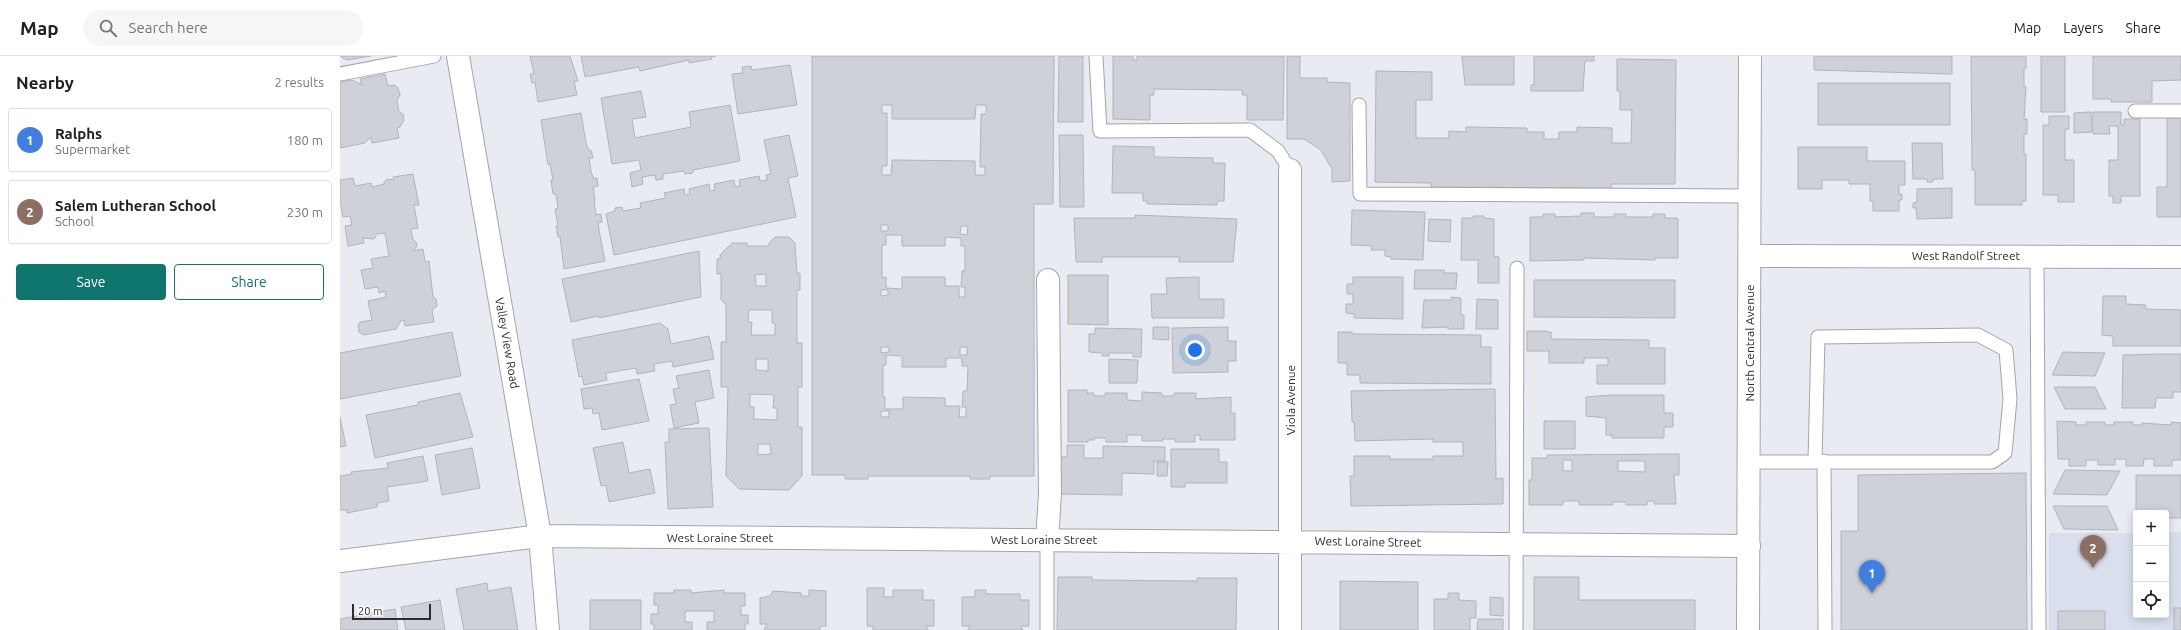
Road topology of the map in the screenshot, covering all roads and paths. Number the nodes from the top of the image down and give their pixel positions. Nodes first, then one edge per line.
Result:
1 (434, 56) edge
2 (458, 56) edge
3 (1096, 56) edge
4 (1750, 56) edge
5 (340, 74) edge
6 (1359, 105) dead end
7 (2135, 111) dead end
8 (2181, 111) edge
9 (1290, 170) joint
10 (1750, 196) junction
11 (1750, 256) junction
12 (2037, 256) junction
13 (2181, 257) edge
14 (1517, 268) dead end
15 (1048, 280) dead end
16 (1819, 461) junction
17 (1750, 462) junction
18 (540, 536) junction
19 (1047, 540) junction
20 (1291, 542) junction
21 (1517, 544) junction
22 (1749, 546) junction
23 (340, 561) edge
24 (548, 630) edge
25 (1047, 630) edge
26 (1290, 630) edge
27 (1516, 630) edge
28 (1748, 630) edge
29 (1825, 630) edge
30 (2039, 630) edge

1 - 5 lane
2 - 18 street, Valley View Road
3 - 9 lane
4 - 10 street, North Central Avenue
6 - 10 lane
7 - 8 lane
9 - 20 street, Viola Avenue
10 - 11 street, North Central Avenue
11 - 12 street, West Randolf Street
11 - 17 street, North Central Avenue
12 - 13 street, West Randolf Street
12 - 30 lane
14 - 21 lane
15 - 19 street
16 - 16 lane
16 - 17 lane
16 - 29 lane
17 - 22 street, North Central Avenue
18 - 19 street, West Loraine Street
18 - 23 street, West Loraine Street
18 - 24 street, Valley View Road
19 - 20 street, West Loraine Street
19 - 25 lane
20 - 21 street, West Loraine Street
20 - 26 street, Viola Avenue
21 - 22 street, West Loraine Street
21 - 27 lane
22 - 28 street, North Central Avenue

